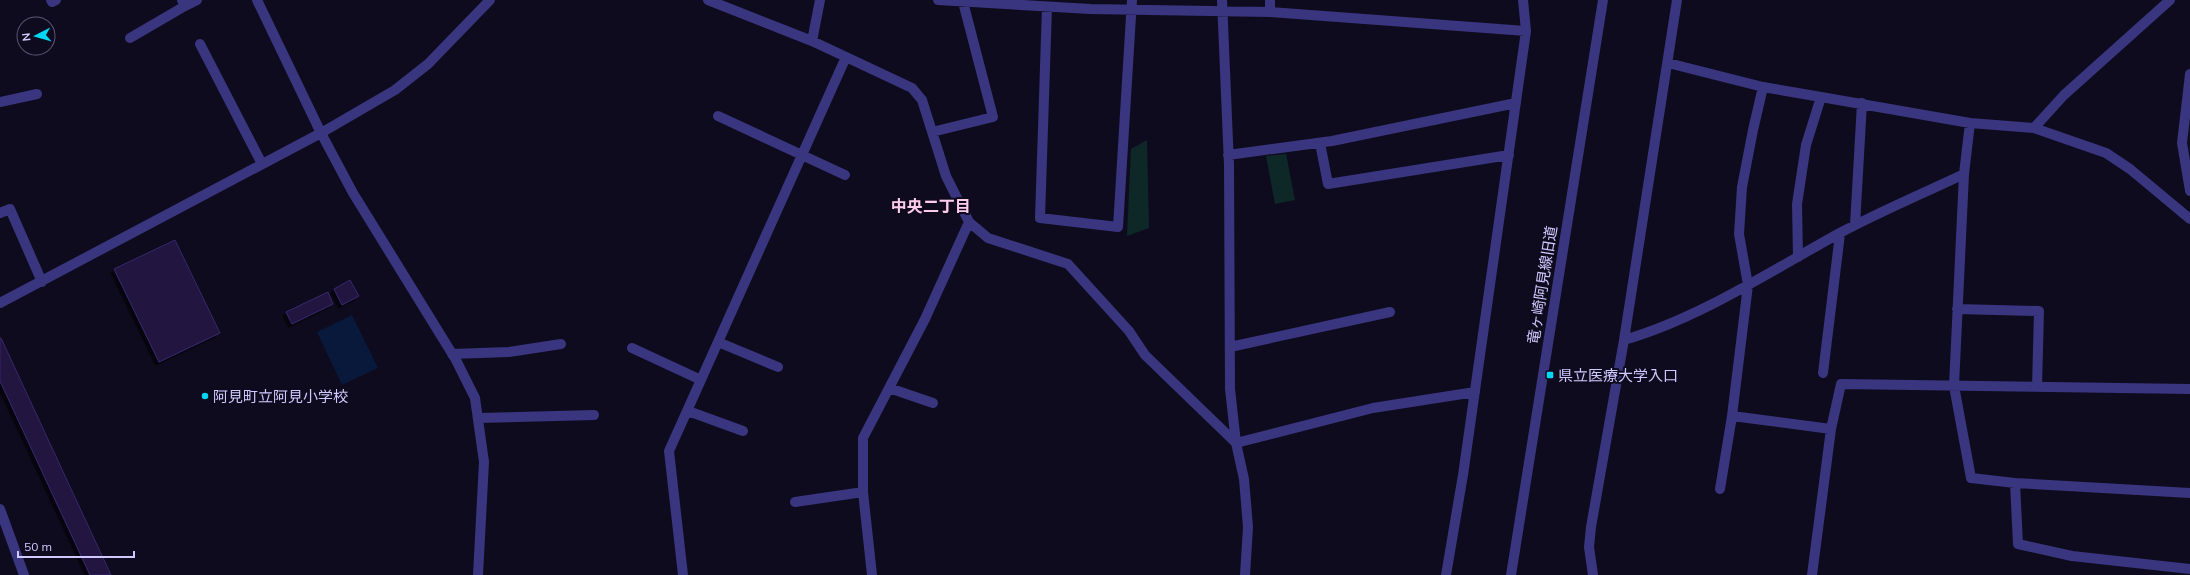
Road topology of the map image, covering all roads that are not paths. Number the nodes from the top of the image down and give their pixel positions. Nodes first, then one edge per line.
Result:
1 (51, 0) edge
2 (56, 0) edge
3 (197, 0) edge
4 (257, 0) edge
5 (490, 0) edge
6 (708, 0) edge
7 (820, 0) edge
8 (938, 0) edge
9 (1270, 0) edge
10 (1523, 0) edge
11 (1603, 0) edge
12 (1677, 0) edge
13 (2170, 0) edge
14 (963, 2) junction
15 (184, 3) edge
16 (1132, 5) edge
17 (1222, 5) edge
18 (1047, 7) junction
19 (1270, 12) junction
20 (1526, 30) junction
21 (130, 38) dead end
22 (812, 41) junction
23 (200, 44) dead end
24 (846, 57) junction
25 (1668, 63) junction
26 (2190, 74) edge
27 (1763, 87) junction
28 (37, 94) dead end
29 (1821, 97) junction
30 (0, 102) edge
31 (1862, 103) junction
32 (1516, 104) junction
33 (718, 116) dead end
34 (1970, 123) junction
35 (2034, 128) junction
36 (932, 132) junction
37 (321, 133) junction
38 (1320, 143) junction
39 (2186, 144) edge
40 (1228, 155) junction
41 (1509, 155) junction
42 (802, 156) junction
43 (262, 164) junction
44 (1964, 174) junction
45 (845, 175) dead end
46 (2190, 191) edge
47 (0, 213) edge
48 (2190, 219) edge
49 (969, 222) junction
50 (1856, 225) junction
51 (1840, 234) junction
52 (1798, 257) junction
53 (42, 282) junction
54 (1748, 286) junction
55 (0, 303) edge
56 (1957, 309) junction
57 (1390, 312) dead end
58 (1624, 340) junction
59 (718, 342) junction
60 (561, 344) dead end
61 (1230, 347) junction
62 (632, 348) dead end
63 (452, 354) junction
64 (778, 367) dead end
65 (1823, 373) dead end
66 (701, 380) junction
67 (1954, 386) junction
68 (2038, 387) junction
69 (889, 388) junction
70 (2190, 389) edge
71 (1475, 392) junction
72 (933, 403) dead end
73 (688, 411) junction
74 (594, 415) dead end
75 (1732, 416) junction
76 (478, 418) junction
77 (1831, 429) junction
78 (743, 431) dead end
79 (1236, 443) junction
80 (2015, 483) junction
81 (1720, 489) dead end
82 (863, 492) junction
83 (2190, 494) edge
84 (795, 502) dead end
85 (0, 509) edge
86 (2190, 569) edge
87 (24, 575) edge
88 (478, 575) edge
89 (683, 575) edge
90 (872, 575) edge
91 (1245, 575) edge
92 (1446, 575) edge
93 (1511, 575) edge
94 (1593, 575) edge
95 (1812, 575) edge

1 - 2 street
3 - 15 street
4 - 37 street
5 - 37 street
6 - 22 street
7 - 22 street
8 - 14 street
9 - 19 street
10 - 20 street
11 - 93 street, 竜ヶ崎阿見線旧道
12 - 25 street
13 - 35 street
14 - 18 street
14 - 36 street
15 - 21 street
16 - 17 street
16 - 18 street
16 - 18 street
17 - 19 street
17 - 40 street
19 - 20 street
20 - 32 street
22 - 24 street
23 - 43 street
24 - 36 street
24 - 42 street
25 - 27 street
25 - 58 street
26 - 39 street
27 - 29 street
27 - 54 street
28 - 30 street
29 - 31 street
29 - 52 street
31 - 34 street
31 - 50 street
32 - 38 street
32 - 41 street
33 - 42 street
34 - 35 street
34 - 44 street
35 - 48 street
36 - 49 street
37 - 43 street
37 - 63 street
38 - 40 street
38 - 41 street
39 - 46 street
40 - 61 street
41 - 71 street
42 - 45 street
42 - 59 street
43 - 53 street
44 - 50 street
44 - 56 street
47 - 53 street
49 - 69 street
49 - 79 street
50 - 51 street
51 - 52 street
51 - 65 street
52 - 54 street
53 - 55 street
54 - 58 street
54 - 75 street
56 - 67 street
56 - 68 street
57 - 61 street
58 - 94 street
59 - 64 street
59 - 66 street
60 - 63 street
61 - 79 street
62 - 66 street
63 - 76 street
66 - 73 street
67 - 68 street
67 - 77 street
67 - 80 street
68 - 70 street
69 - 72 street
69 - 82 street
71 - 79 street
71 - 92 street
73 - 78 street
73 - 89 street
74 - 76 street
75 - 77 street
75 - 81 street
76 - 88 street
77 - 95 street
79 - 91 street
80 - 83 street
80 - 86 street
82 - 84 street
82 - 90 street
85 - 87 street

